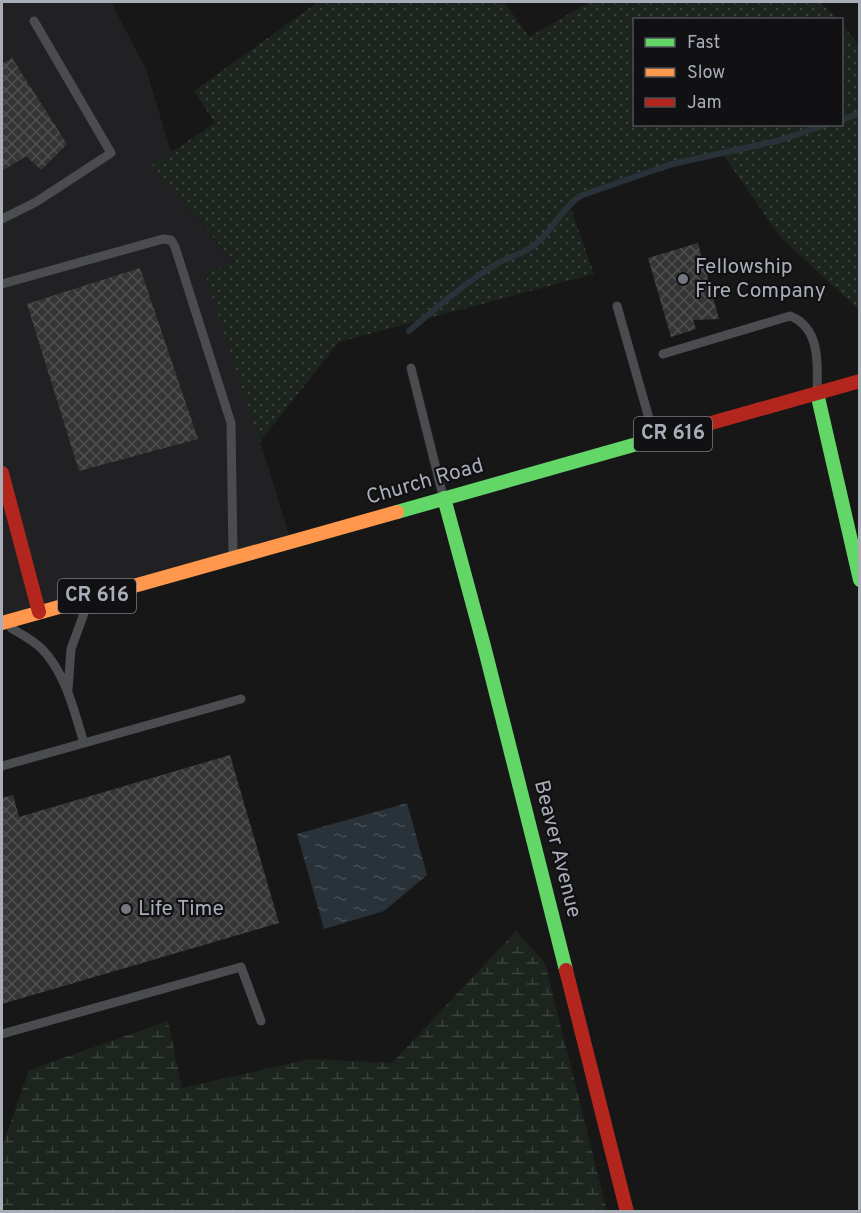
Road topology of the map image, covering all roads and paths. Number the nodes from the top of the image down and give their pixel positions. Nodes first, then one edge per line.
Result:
1 (34, 21) dead end
2 (2, 219) edge
3 (2, 284) edge
4 (616, 306) dead end
5 (663, 354) dead end
6 (411, 368) dead end
7 (860, 381) edge
8 (817, 393) junction
9 (655, 439) junction
10 (2, 473) edge
11 (444, 498) junction
12 (6, 507) edge
13 (233, 557) junction
14 (860, 580) edge
15 (89, 598) junction
16 (39, 612) junction
17 (2, 623) edge
18 (68, 693) junction
19 (241, 699) dead end
20 (84, 743) junction
21 (2, 766) edge
22 (261, 1021) dead end
23 (2, 1034) edge
24 (627, 1212) edge

1 - 2 lane
3 - 13 lane
4 - 9 lane
5 - 8 lane
6 - 11 lane
7 - 8 street, Church Road / CR 616
8 - 9 street, Church Road / CR 616
8 - 14 street
9 - 11 street, Church Road / CR 616
10 - 12 street
11 - 13 street, Church Road / CR 616
11 - 24 street, Beaver Avenue
12 - 16 street
13 - 15 street, Church Road / CR 616
15 - 16 street, Church Road / CR 616
15 - 18 lane
16 - 17 street, Church Road / CR 616
17 - 18 lane
18 - 20 lane
19 - 20 lane
20 - 21 lane
22 - 23 lane

